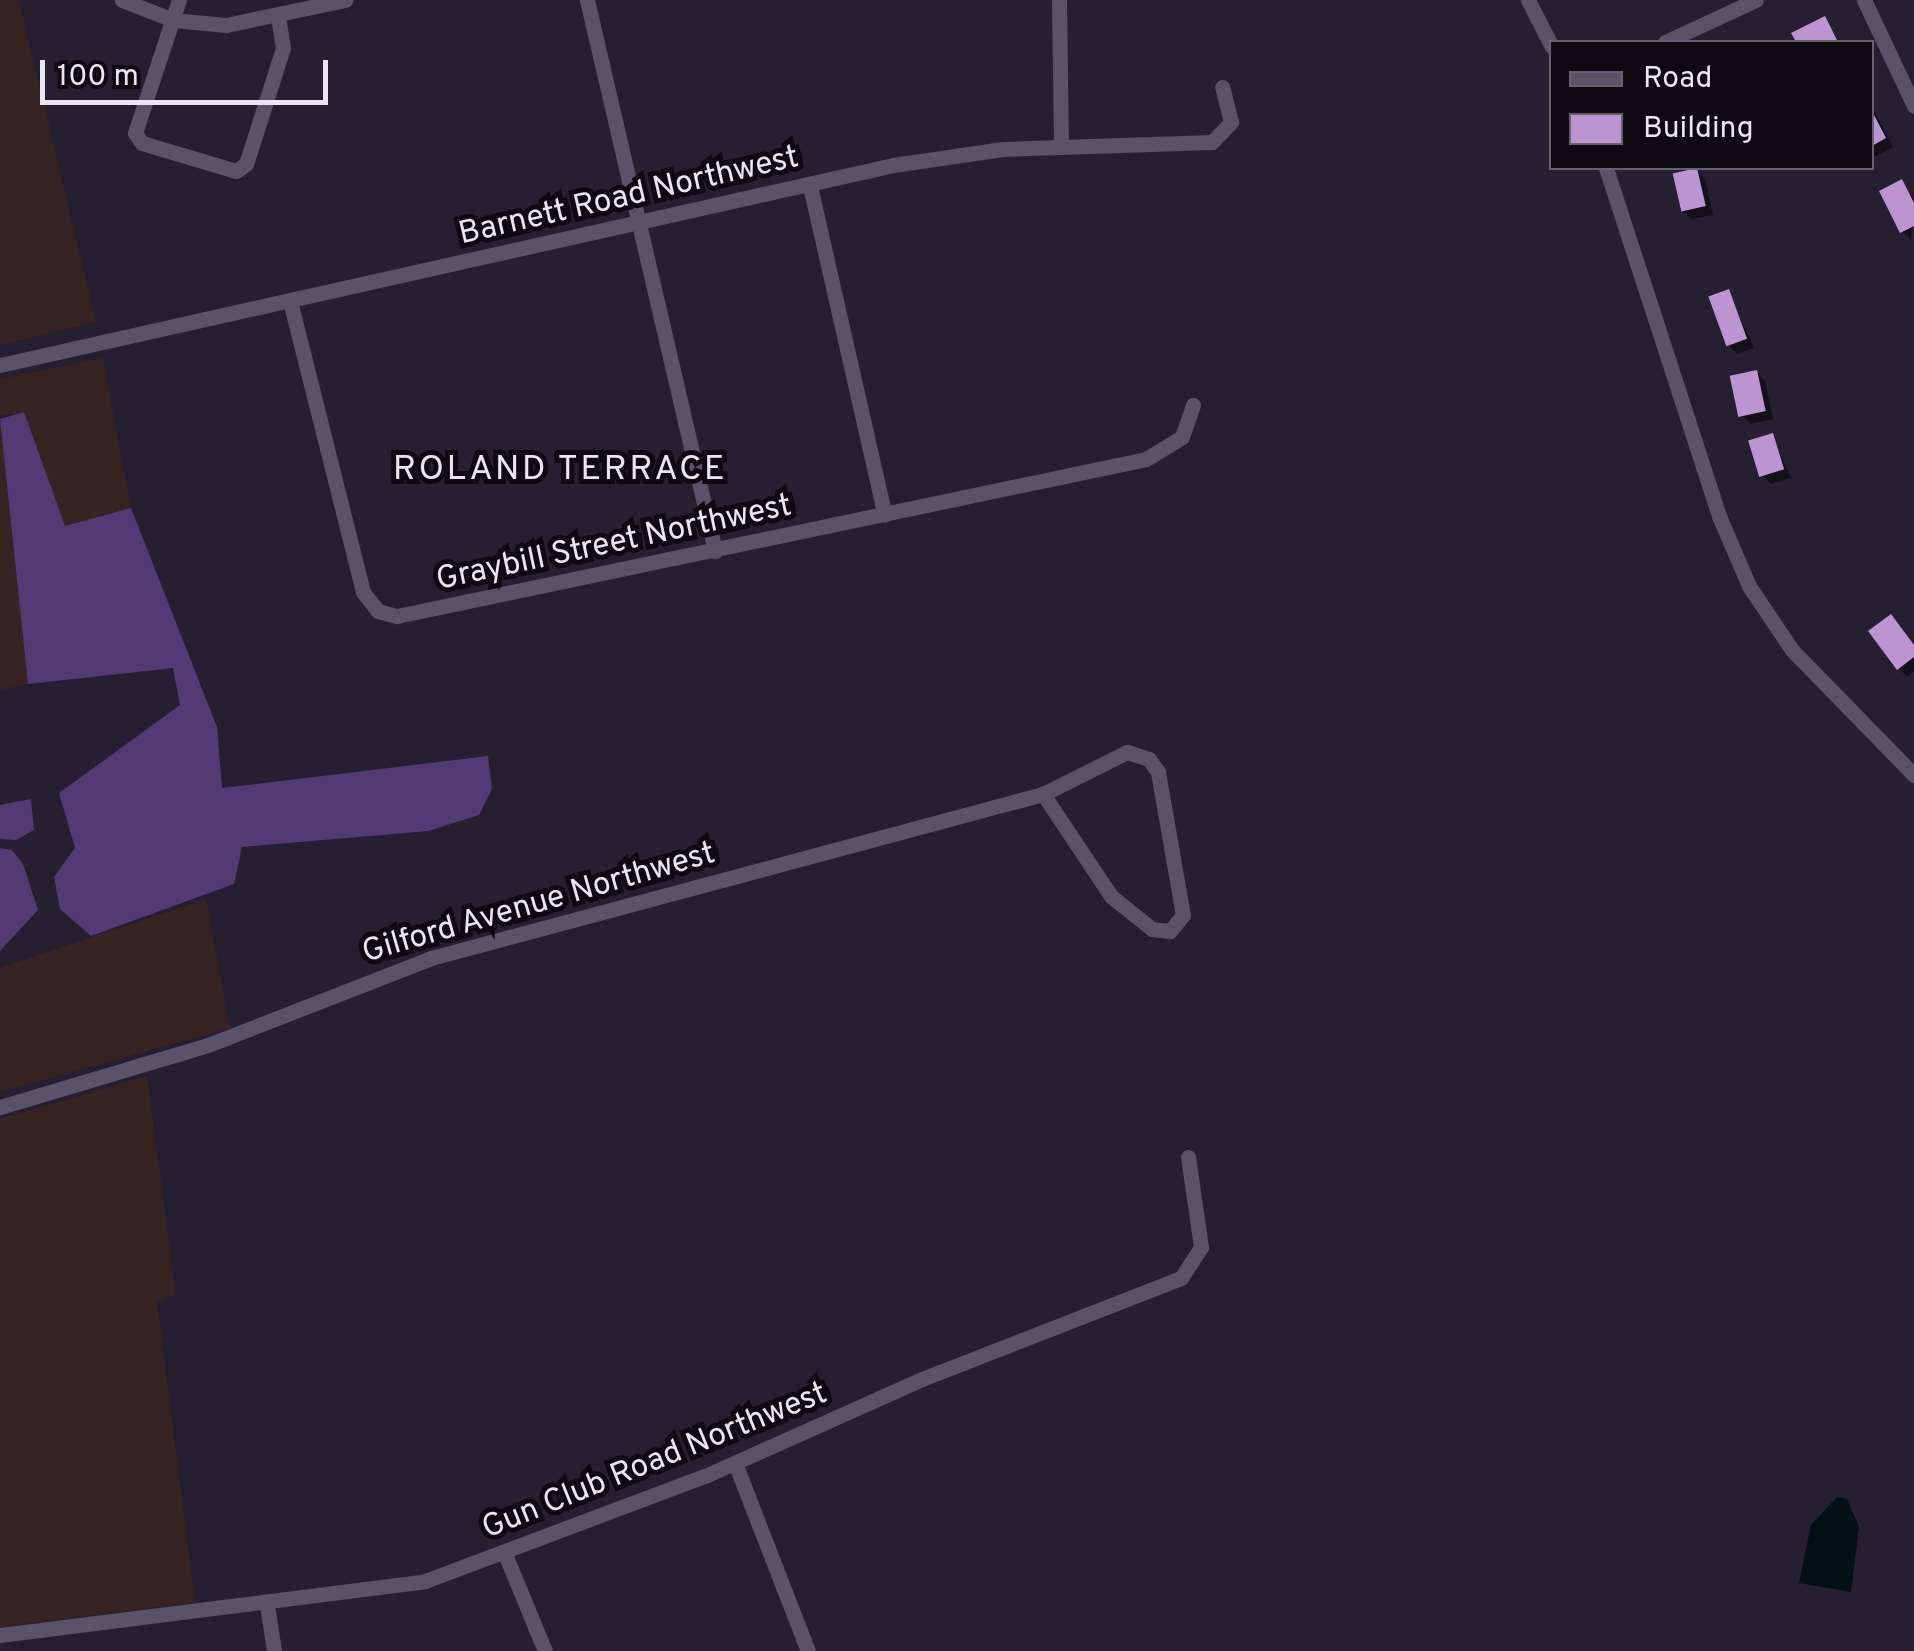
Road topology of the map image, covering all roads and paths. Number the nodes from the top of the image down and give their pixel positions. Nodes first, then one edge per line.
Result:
1 (122, 0) edge
2 (179, 0) edge
3 (345, 0) edge
4 (587, 0) edge
5 (1058, 0) edge
6 (1528, 0) edge
7 (1756, 0) edge
8 (1864, 0) edge
9 (278, 15) junction
10 (173, 20) junction
11 (1669, 40) edge
12 (1549, 41) edge
13 (1222, 86) dead end
14 (1914, 106) edge
15 (1061, 145) junction
16 (1607, 170) edge
17 (810, 186) junction
18 (639, 224) junction
19 (290, 302) junction
20 (0, 365) edge
21 (1193, 405) dead end
22 (885, 515) junction
23 (715, 551) junction
24 (1914, 775) edge
25 (1043, 794) junction
26 (0, 1107) edge
27 (1188, 1157) dead end
28 (735, 1464) junction
29 (505, 1554) junction
30 (267, 1605) junction
31 (0, 1635) edge
32 (274, 1651) edge
33 (545, 1651) edge
34 (808, 1651) edge

1 - 10 street
2 - 10 street
3 - 9 street
4 - 18 street
5 - 15 street
6 - 12 street
7 - 11 street
8 - 14 street
9 - 10 street
9 - 10 street
13 - 15 street, Barnett Road Northwest
15 - 17 street, Barnett Road Northwest
16 - 24 street
17 - 18 street, Barnett Road Northwest
17 - 22 street
18 - 19 street, Barnett Road Northwest
18 - 23 street
19 - 20 street, Barnett Road Northwest
19 - 23 street, Graybill Street Northwest
21 - 22 street, Graybill Street Northwest
22 - 23 street, Graybill Street Northwest
25 - 25 street, Gilford Avenue Northwest
25 - 26 street, Gilford Avenue Northwest
27 - 28 street, Gun Club Road Northwest
28 - 29 street, Gun Club Road Northwest
28 - 34 street
29 - 30 street, Gun Club Road Northwest
29 - 33 street
30 - 31 street, Gun Club Road Northwest
30 - 32 street

